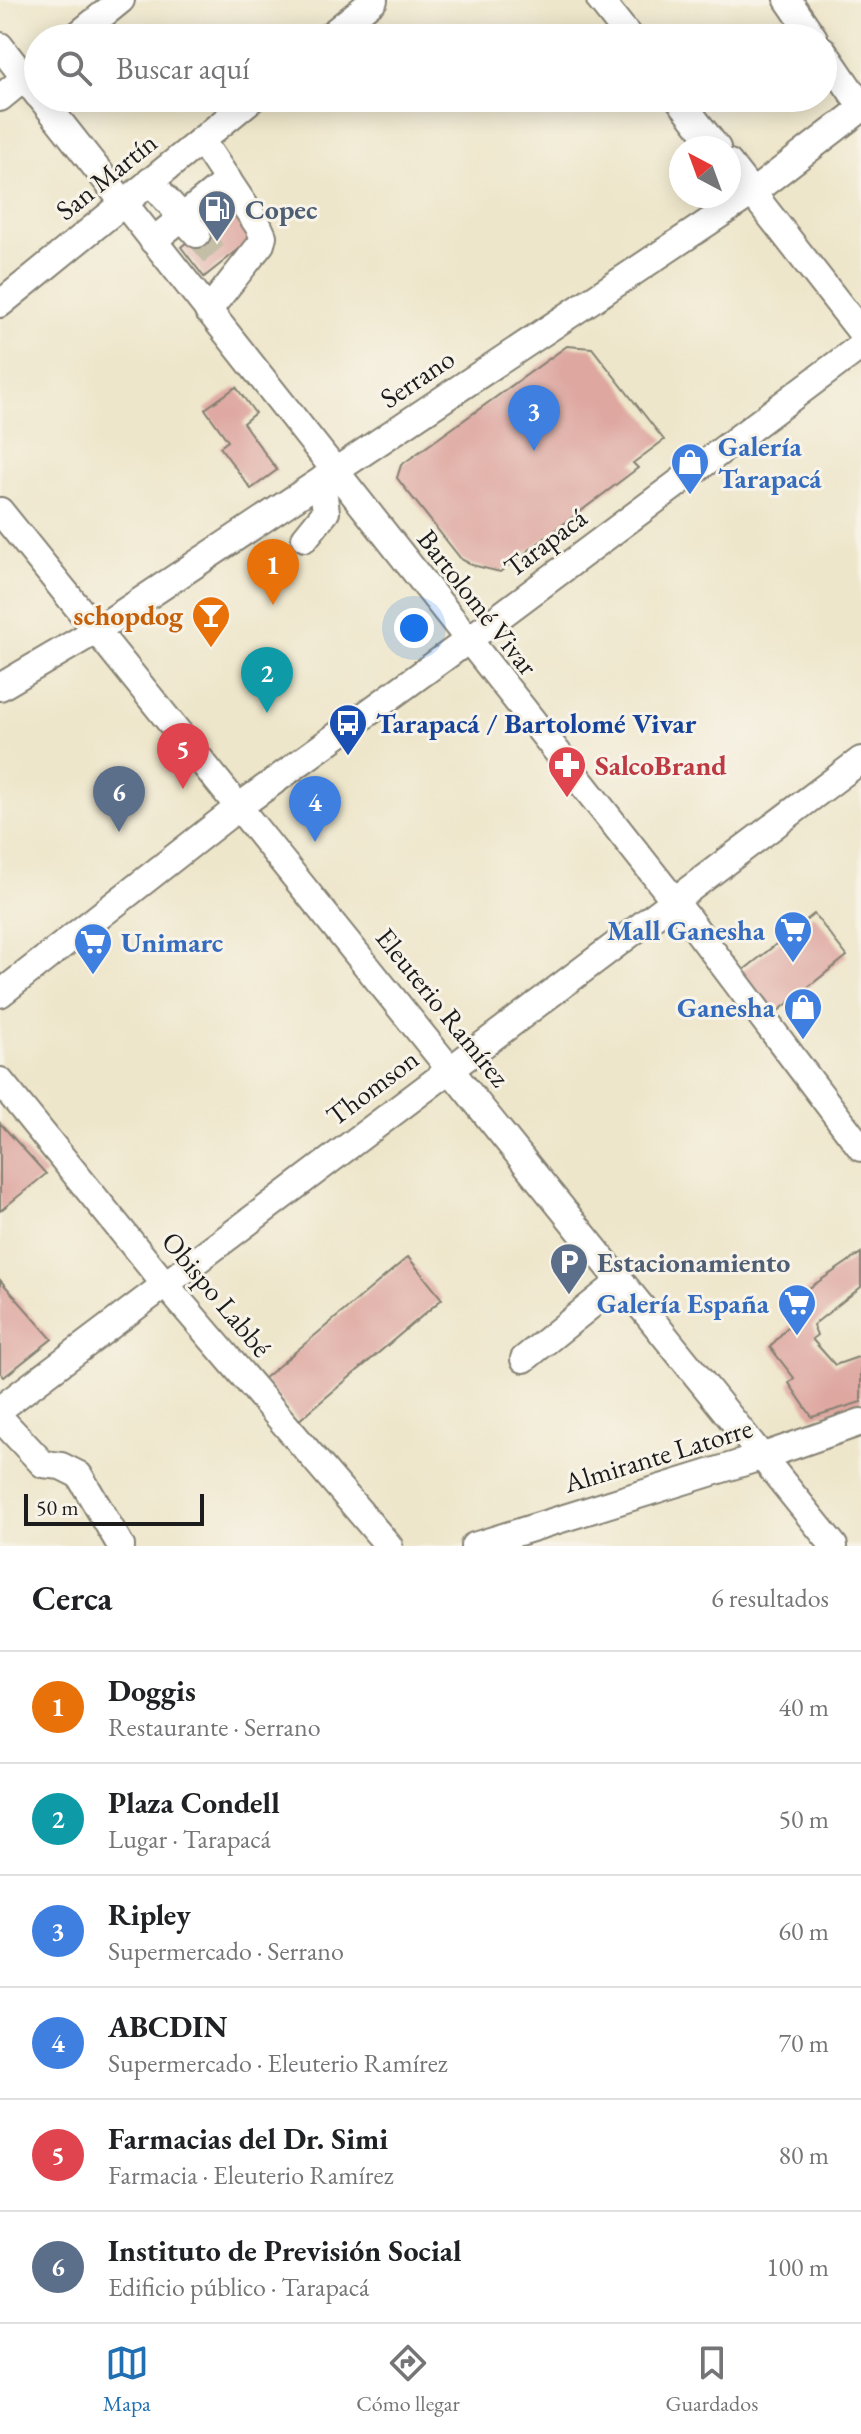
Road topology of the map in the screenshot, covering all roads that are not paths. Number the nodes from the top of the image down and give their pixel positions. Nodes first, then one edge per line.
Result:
1 (121, 0) edge
2 (374, 0) edge
3 (600, 0) edge
4 (788, 0) edge
5 (91, 24) edge
6 (344, 24) edge
7 (619, 24) edge
8 (804, 24) edge
9 (0, 46) edge
10 (837, 71) edge
11 (24, 72) edge
12 (24, 88) edge
13 (0, 98) edge
14 (861, 107) edge
15 (56, 112) edge
16 (236, 112) edge
17 (689, 112) edge
18 (708, 136) edge
19 (201, 140) junction
20 (741, 179) edge
21 (228, 180) junction
22 (150, 181) junction
23 (752, 193) junction
24 (123, 203) junction
25 (190, 226) junction
26 (153, 241) junction
27 (0, 304) edge
28 (208, 311) junction
29 (861, 332) edge
30 (861, 346) edge
31 (328, 476) junction
32 (0, 511) edge
33 (305, 538) dead end
34 (97, 630) junction
35 (467, 641) junction
36 (0, 687) edge
37 (861, 760) edge
38 (240, 806) junction
39 (674, 900) junction
40 (0, 994) edge
41 (451, 1068) junction
42 (0, 1081) edge
43 (861, 1148) edge
44 (621, 1281) junction
45 (164, 1283) junction
46 (524, 1359) dead end
47 (0, 1409) edge
48 (0, 1418) edge
49 (861, 1422) edge
50 (761, 1457) junction
51 (121, 1546) edge
52 (389, 1546) edge
53 (474, 1546) edge
54 (834, 1546) edge

1 - 5 street
2 - 6 street
3 - 7 street
4 - 8 street
9 - 11 street, Bartolomé Vivar
10 - 14 street
12 - 13 street
14 - 23 street, Serrano
15 - 24 street, Bartolomé Vivar
16 - 19 street, San Martín
17 - 18 street
19 - 21 street
19 - 22 street, San Martín
20 - 23 street
21 - 25 street
21 - 28 street
22 - 24 street, San Martín
22 - 25 street
23 - 29 street
23 - 31 street, Serrano
24 - 26 street, Bartolomé Vivar
24 - 27 street, San Martín
25 - 26 street
26 - 28 street, Bartolomé Vivar
28 - 31 street, Bartolomé Vivar
30 - 35 street, Tarapacá
31 - 33 street
31 - 34 street, Serrano
31 - 35 street, Bartolomé Vivar
32 - 34 street, Eleuterio Ramírez
34 - 36 street, Serrano
34 - 38 street, Eleuterio Ramírez
35 - 38 street, Tarapacá
35 - 39 street, Bartolomé Vivar
37 - 39 street, Thomson
38 - 40 street, Tarapacá
38 - 41 street, Eleuterio Ramírez
39 - 41 street, Thomson
39 - 43 street, Bartolomé Vivar
41 - 44 street, Eleuterio Ramírez
41 - 45 street, Thomson
42 - 45 street, Obispo Labbé
44 - 46 street
44 - 50 street, Eleuterio Ramírez
45 - 47 street, Thomson
45 - 52 street, Obispo Labbé
48 - 51 street
49 - 50 street, Almirante Latorre
50 - 53 street, Almirante Latorre
50 - 54 street, Eleuterio Ramírez

